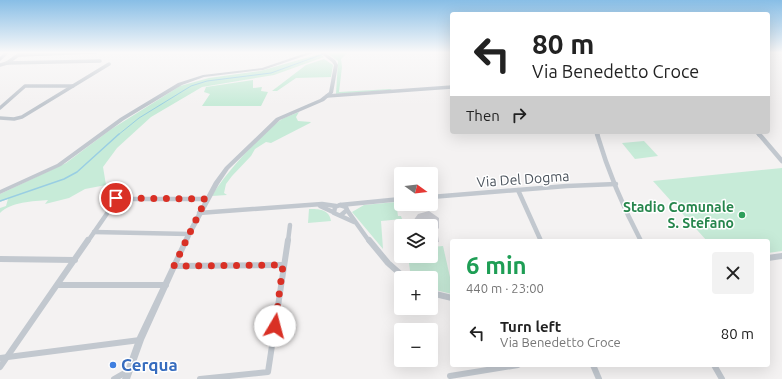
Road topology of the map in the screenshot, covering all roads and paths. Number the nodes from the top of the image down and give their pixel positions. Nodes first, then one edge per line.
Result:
1 (100, 70) edge
2 (255, 70) edge
3 (336, 70) edge
4 (73, 86) junction
5 (450, 87) edge
6 (327, 96) junction
7 (0, 108) edge
8 (0, 118) edge
9 (597, 134) edge
10 (759, 134) edge
11 (782, 161) edge
12 (616, 184) junction
13 (518, 190) junction
14 (0, 192) edge
15 (438, 196) edge
16 (206, 199) junction
17 (394, 200) edge
18 (366, 202) junction
19 (318, 205) junction
20 (338, 206) junction
21 (347, 209) junction
22 (333, 212) junction
23 (199, 213) junction
24 (341, 215) junction
25 (355, 223) junction
26 (290, 225) dead end
27 (94, 232) junction
28 (189, 234) junction
29 (540, 239) edge
30 (640, 239) edge
31 (782, 256) edge
32 (770, 258) edge
33 (0, 259) edge
34 (75, 260) junction
35 (283, 265) junction
36 (174, 266) junction
37 (397, 271) edge
38 (58, 285) junction
39 (166, 285) junction
40 (438, 295) edge
41 (450, 298) edge
42 (140, 340) junction
43 (8, 357) junction
44 (0, 358) edge
45 (0, 367) edge
46 (506, 367) edge
47 (594, 367) edge
48 (715, 367) edge
49 (127, 375) edge
50 (450, 376) dead end
51 (114, 379) edge
52 (200, 379) edge
53 (599, 379) edge
54 (722, 379) edge

1 - 4 street
2 - 14 street
3 - 6 street
4 - 7 street
4 - 8 street
5 - 6 street
6 - 16 street
9 - 12 street
10 - 11 street
12 - 13 street, Via Del Dogma
12 - 30 street
13 - 15 street, Via Del Dogma
13 - 29 street
16 - 23 street
16 - 27 street
17 - 18 street
18 - 20 street
18 - 21 street
19 - 20 street
19 - 22 street
19 - 23 street
20 - 21 street
20 - 22 street
21 - 24 street
21 - 25 street
22 - 24 street
23 - 28 street
24 - 25 street
25 - 37 street
26 - 35 street
27 - 28 street
27 - 34 street
28 - 36 street
31 - 32 street
33 - 34 street
34 - 38 street
35 - 36 street
35 - 52 street
36 - 39 street
38 - 39 street
38 - 43 street
39 - 42 street
40 - 41 street
42 - 43 street
42 - 49 street
43 - 44 street
43 - 45 street
46 - 50 street
47 - 53 street
48 - 54 street
49 - 51 street

